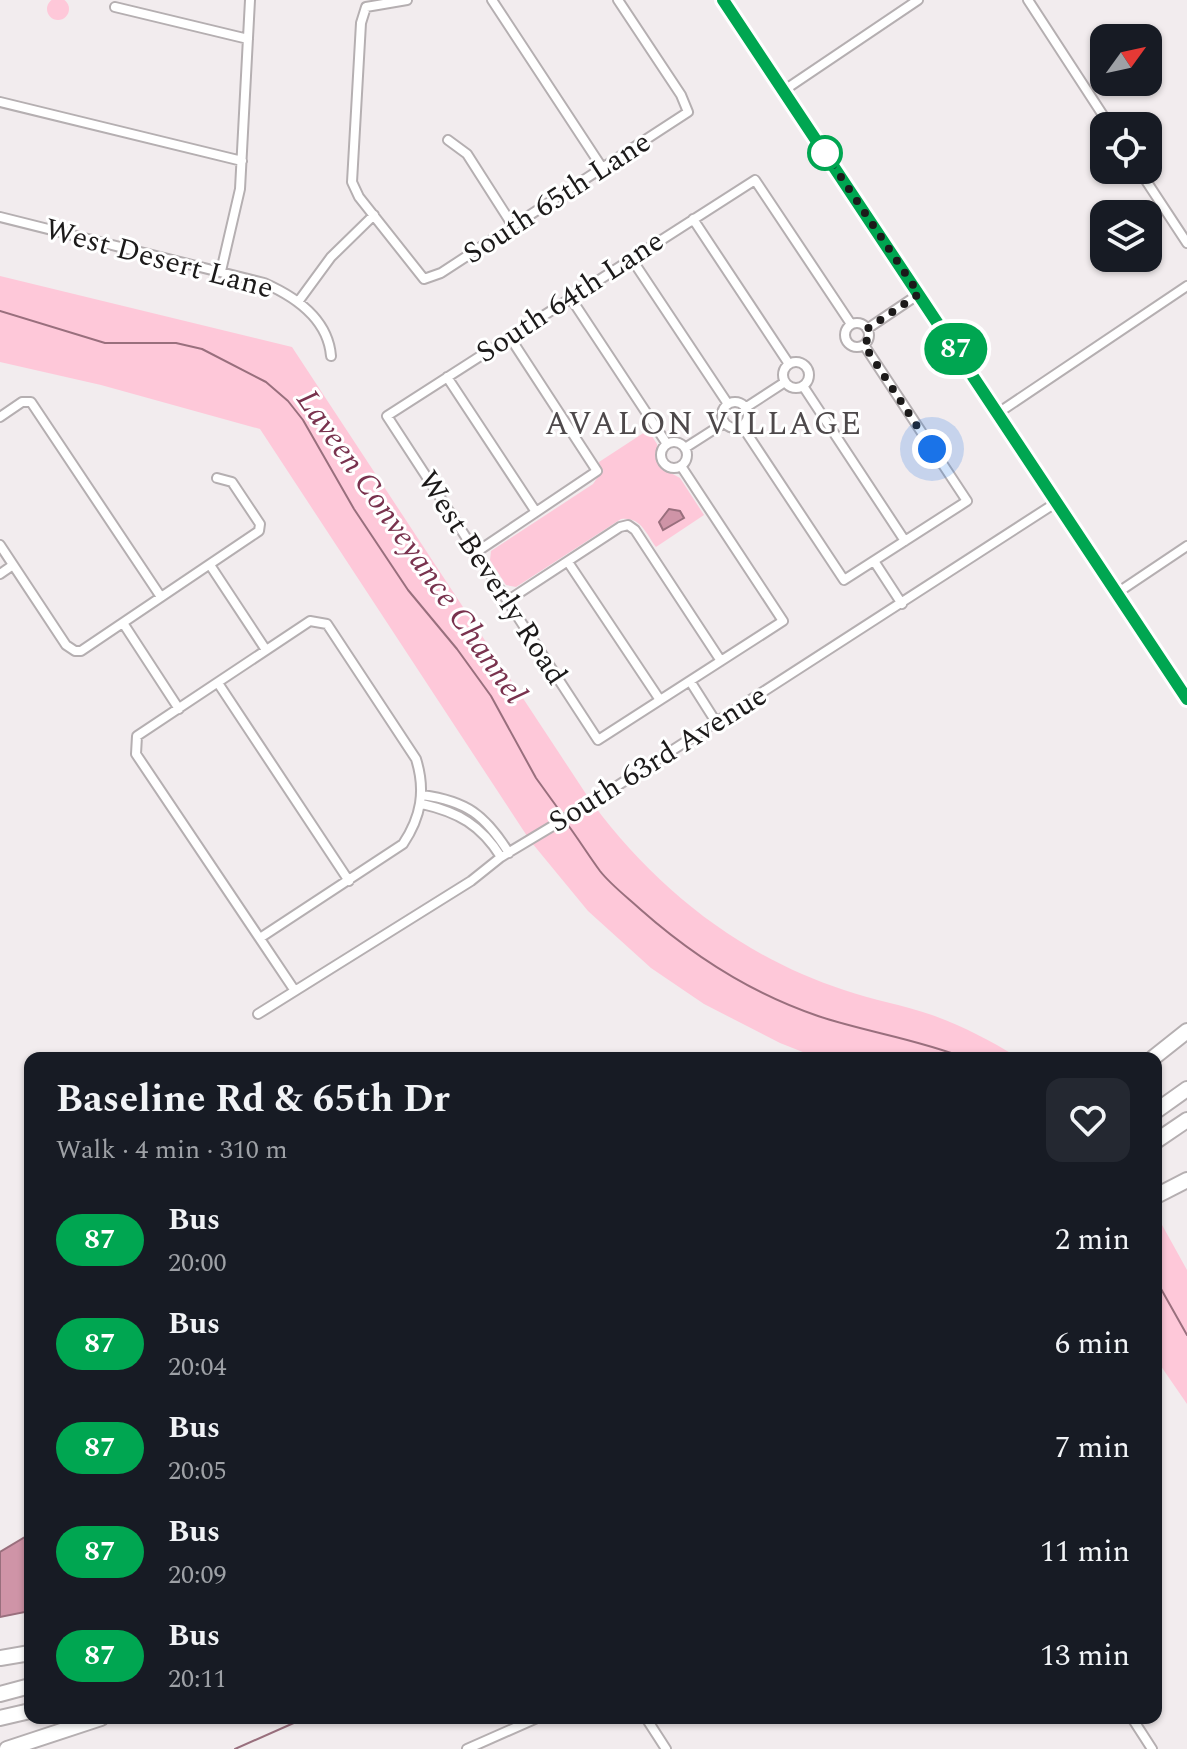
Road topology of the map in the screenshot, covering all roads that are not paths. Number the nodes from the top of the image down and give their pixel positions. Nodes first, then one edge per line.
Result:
1 (250, 0) edge
2 (407, 0) edge
3 (492, 0) edge
4 (618, 0) edge
5 (723, 0) edge
6 (918, 0) edge
7 (1028, 0) edge
8 (115, 7) dead end
9 (248, 39) junction
10 (783, 91) junction
11 (0, 102) edge
12 (1101, 112) edge
13 (448, 140) dead end
14 (242, 161) junction
15 (603, 169) junction
16 (1148, 184) edge
17 (374, 215) junction
18 (0, 217) edge
19 (693, 219) junction
20 (513, 226) junction
21 (1187, 243) edge
22 (631, 258) junction
23 (221, 271) junction
24 (1187, 286) edge
25 (919, 294) junction
26 (570, 297) junction
27 (298, 302) junction
28 (851, 324) junction
29 (867, 329) junction
30 (509, 336) junction
31 (864, 345) junction
32 (331, 356) dead end
33 (789, 364) junction
34 (447, 377) junction
35 (785, 382) junction
36 (803, 386) junction
37 (728, 404) junction
38 (745, 408) junction
39 (998, 413) junction
40 (387, 416) joint
41 (0, 417) edge
42 (724, 423) junction
43 (742, 426) junction
44 (667, 444) junction
45 (685, 448) junction
46 (681, 466) junction
47 (217, 478) dead end
48 (1057, 502) junction
49 (536, 512) junction
50 (905, 541) junction
51 (0, 545) edge
52 (1187, 546) edge
53 (475, 553) junction
54 (874, 561) junction
55 (568, 562) junction
56 (13, 565) junction
57 (210, 565) junction
58 (0, 574) edge
59 (1117, 593) junction
60 (161, 597) junction
61 (507, 601) junction
62 (902, 604) junction
63 (123, 623) junction
64 (266, 650) junction
65 (721, 661) junction
66 (690, 681) junction
67 (218, 683) junction
68 (1187, 699) edge
69 (660, 700) junction
70 (179, 709) junction
71 (716, 722) junction
72 (422, 800) junction
73 (505, 855) junction
74 (349, 881) junction
75 (260, 938) junction
76 (295, 991) junction
77 (258, 1014) dead end
78 (1187, 1031) edge
79 (1161, 1052) edge
80 (1187, 1089) edge
81 (1162, 1107) edge
82 (1187, 1120) edge
83 (1162, 1137) edge
84 (1187, 1180) edge
85 (1162, 1193) edge
86 (24, 1654) edge
87 (0, 1658) edge
88 (24, 1688) edge
89 (0, 1694) edge
90 (24, 1712) edge
91 (0, 1718) edge
92 (83, 1724) edge
93 (523, 1724) edge
94 (650, 1724) edge
95 (1136, 1724) edge
96 (7, 1749) edge
97 (467, 1749) edge
98 (666, 1749) edge
99 (1152, 1749) edge

1 - 9 street
2 - 17 street
3 - 15 street
4 - 15 street, South 65th Lane
5 - 10 main road
6 - 10 street
7 - 12 street
8 - 9 street
9 - 14 street
10 - 25 main road
11 - 14 street
13 - 20 street
14 - 23 street
15 - 20 street, South 65th Lane
16 - 21 street
17 - 20 street, South 65th Lane
17 - 27 street
18 - 23 street, West Desert Lane
19 - 22 street, South 64th Lane
19 - 28 street, South 64th Lane
19 - 33 street
22 - 26 street, South 64th Lane
22 - 37 street
23 - 27 street, West Desert Lane
24 - 39 street
25 - 29 street
25 - 39 main road
26 - 30 street, South 64th Lane
26 - 44 street
27 - 32 street, West Desert Lane
28 - 29 street
28 - 31 street
29 - 31 street
30 - 34 street, South 64th Lane
30 - 49 street
31 - 50 street
33 - 35 street
33 - 36 street
34 - 40 street, South 64th Lane
34 - 49 street
35 - 36 street
35 - 38 street
36 - 50 street
37 - 38 street
37 - 42 street
38 - 43 street
39 - 48 main road
40 - 53 street, West Beverly Road
41 - 60 street
42 - 43 street
42 - 45 street
43 - 54 street
44 - 45 street
44 - 46 street
45 - 46 street
46 - 65 street
47 - 57 street
48 - 59 main road
48 - 62 street, South 63rd Avenue
49 - 53 street
50 - 54 street
51 - 56 street
52 - 59 street
53 - 61 street, West Beverly Road
54 - 62 street
55 - 61 street
55 - 65 street
55 - 69 street
56 - 58 street
56 - 63 street
57 - 60 street
57 - 64 street
59 - 68 main road
60 - 63 street
61 - 69 street, West Beverly Road
62 - 71 street, South 63rd Avenue
63 - 70 street
64 - 67 street
64 - 72 street
65 - 66 street
66 - 69 street
66 - 71 street
67 - 70 street
67 - 74 street
70 - 75 street
71 - 73 street, South 63rd Avenue
72 - 73 street
72 - 74 street
73 - 76 street, South 63rd Avenue
74 - 75 street
75 - 76 street
76 - 77 street, South 63rd Avenue
78 - 79 highway
80 - 81 highway
82 - 83 highway
84 - 85 highway
86 - 87 highway
88 - 89 highway
90 - 91 highway
92 - 96 highway
93 - 97 street
94 - 98 street
95 - 99 street

